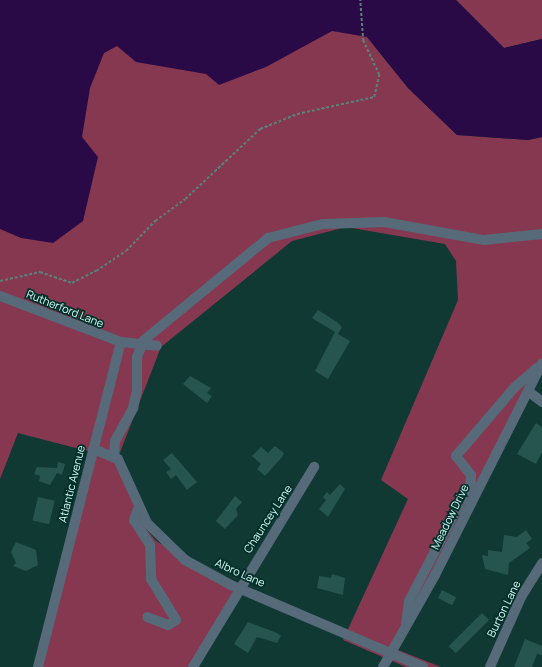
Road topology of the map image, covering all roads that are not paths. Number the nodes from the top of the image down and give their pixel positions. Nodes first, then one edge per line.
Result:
1 (542, 234) edge
2 (0, 296) edge
3 (121, 342) junction
4 (142, 344) junction
5 (157, 346) dead end
6 (542, 364) edge
7 (528, 391) junction
8 (542, 402) edge
9 (94, 449) junction
10 (114, 456) junction
11 (314, 466) dead end
12 (138, 509) junction
13 (542, 563) edge
14 (240, 587) junction
15 (147, 616) dead end
16 (407, 626) junction
17 (392, 654) junction
18 (38, 667) edge
19 (193, 667) edge
20 (383, 667) edge
21 (423, 667) edge
22 (490, 667) edge

1 - 4 street
2 - 3 street, Rutherford Lane
3 - 4 street
3 - 9 street, Atlantic Avenue
4 - 5 street
4 - 10 street
6 - 7 street, Meadow Drive
6 - 16 street
7 - 8 street
7 - 16 street, Meadow Drive
9 - 10 street
9 - 18 street, Atlantic Avenue
10 - 12 street, Albro Lane
11 - 14 street, Chauncey Lane
12 - 14 street, Albro Lane
12 - 15 street
13 - 22 street, Burton Lane
14 - 17 street, Albro Lane
14 - 19 street, Chauncey Lane
16 - 17 street, Meadow Drive
17 - 20 street, Meadow Drive
17 - 21 street, Albro Lane

